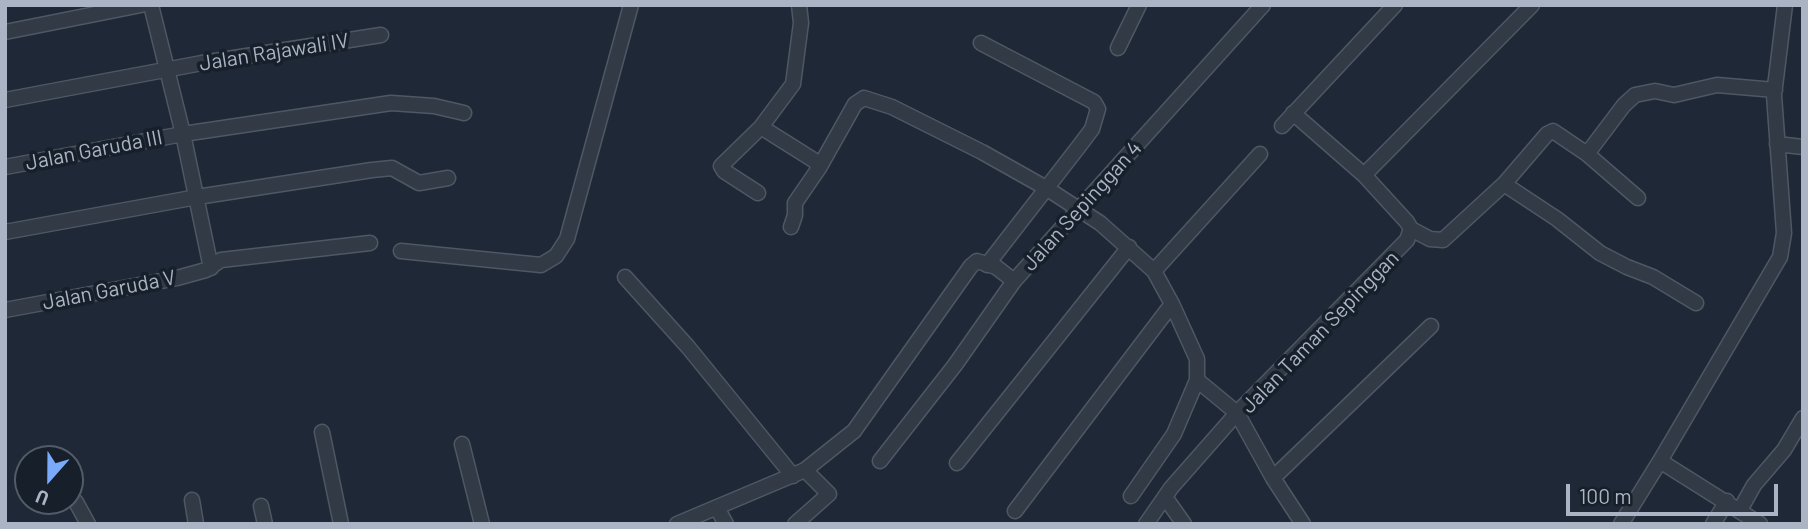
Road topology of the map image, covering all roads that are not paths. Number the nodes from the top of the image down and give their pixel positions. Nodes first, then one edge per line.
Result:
1 (141, 5) edge
2 (151, 5) edge
3 (631, 5) edge
4 (799, 5) edge
5 (1264, 5) edge
6 (1395, 5) edge
7 (1532, 5) edge
8 (1785, 5) edge
9 (1136, 6) edge
10 (5, 32) edge
11 (381, 35) dead end
12 (981, 43) dead end
13 (1118, 48) dead end
14 (167, 72) junction
15 (1775, 90) junction
16 (5, 100) edge
17 (464, 113) dead end
18 (1293, 113) junction
19 (1282, 126) dead end
20 (761, 127) junction
21 (183, 134) junction
22 (1777, 144) junction
23 (1803, 148) edge
24 (1260, 154) dead end
25 (1587, 154) junction
26 (5, 167) edge
27 (819, 167) junction
28 (1364, 175) junction
29 (448, 178) dead end
30 (1504, 184) junction
31 (1046, 188) junction
32 (758, 193) dead end
33 (197, 197) junction
34 (1639, 198) dead end
35 (1080, 210) junction
36 (791, 227) dead end
37 (1411, 229) junction
38 (5, 232) edge
39 (370, 243) dead end
40 (1129, 247) junction
41 (401, 251) dead end
42 (987, 265) junction
43 (211, 268) junction
44 (1154, 271) junction
45 (625, 277) dead end
46 (1014, 281) junction
47 (1696, 303) dead end
48 (1172, 304) junction
49 (5, 310) edge
50 (1431, 326) dead end
51 (1200, 382) junction
52 (1237, 413) junction
53 (1803, 418) edge
54 (322, 432) dead end
55 (462, 444) dead end
56 (880, 461) dead end
57 (1660, 461) junction
58 (957, 463) dead end
59 (799, 473) junction
60 (1273, 478) junction
61 (1131, 496) dead end
62 (1165, 497) junction
63 (192, 500) dead end
64 (1727, 501) junction
65 (261, 506) dead end
66 (717, 508) junction
67 (1740, 510) junction
68 (1015, 511) dead end
69 (196, 524) edge
70 (265, 524) edge
71 (341, 524) edge
72 (482, 524) edge
73 (677, 524) edge
74 (726, 524) edge
75 (795, 524) edge
76 (1146, 524) edge
77 (1184, 524) edge
78 (1303, 524) edge
79 (1621, 524) edge
80 (1713, 524) edge
81 (1760, 524) edge

1 - 10 street
2 - 14 street
3 - 41 street
4 - 20 street
5 - 35 street, Jalan Sepinggan 4
6 - 18 street
7 - 28 street
8 - 15 street
9 - 13 street
11 - 14 street, Jalan Rajawali IV
12 - 31 street
14 - 16 street, Jalan Rajawali IV
14 - 21 street
15 - 22 street
15 - 25 street
17 - 21 street, Jalan Garuda III
18 - 19 street
18 - 28 street, Jalan Taman Sepinggan
20 - 27 street
20 - 32 street
21 - 26 street, Jalan Garuda III
21 - 33 street
22 - 23 street
22 - 57 street
24 - 44 street
25 - 30 street
25 - 34 street
27 - 31 street
27 - 36 street
28 - 37 street, Jalan Taman Sepinggan
29 - 33 street
30 - 37 street
30 - 47 street
31 - 35 street
31 - 42 street
33 - 38 street
33 - 43 street
35 - 40 street
35 - 46 street, Jalan Sepinggan 4
37 - 52 street, Jalan Taman Sepinggan
39 - 43 street, Jalan Garuda V
40 - 44 street
40 - 58 street
42 - 46 street, Jalan Sepinggan 4
42 - 59 street, Jalan Sepinggan 4
43 - 49 street, Jalan Garuda V
44 - 48 street
45 - 59 street
46 - 56 street
48 - 51 street
48 - 68 street
50 - 60 street
51 - 52 street
51 - 61 street
52 - 60 street, Jalan Taman Sepinggan
52 - 62 street
53 - 67 street
54 - 71 street
55 - 72 street
57 - 64 street
57 - 79 street
59 - 66 street
59 - 75 street
60 - 78 street, Jalan Taman Sepinggan
62 - 76 street
62 - 77 street
63 - 69 street
64 - 67 street
64 - 80 street
65 - 70 street
66 - 73 street
66 - 74 street
67 - 81 street

